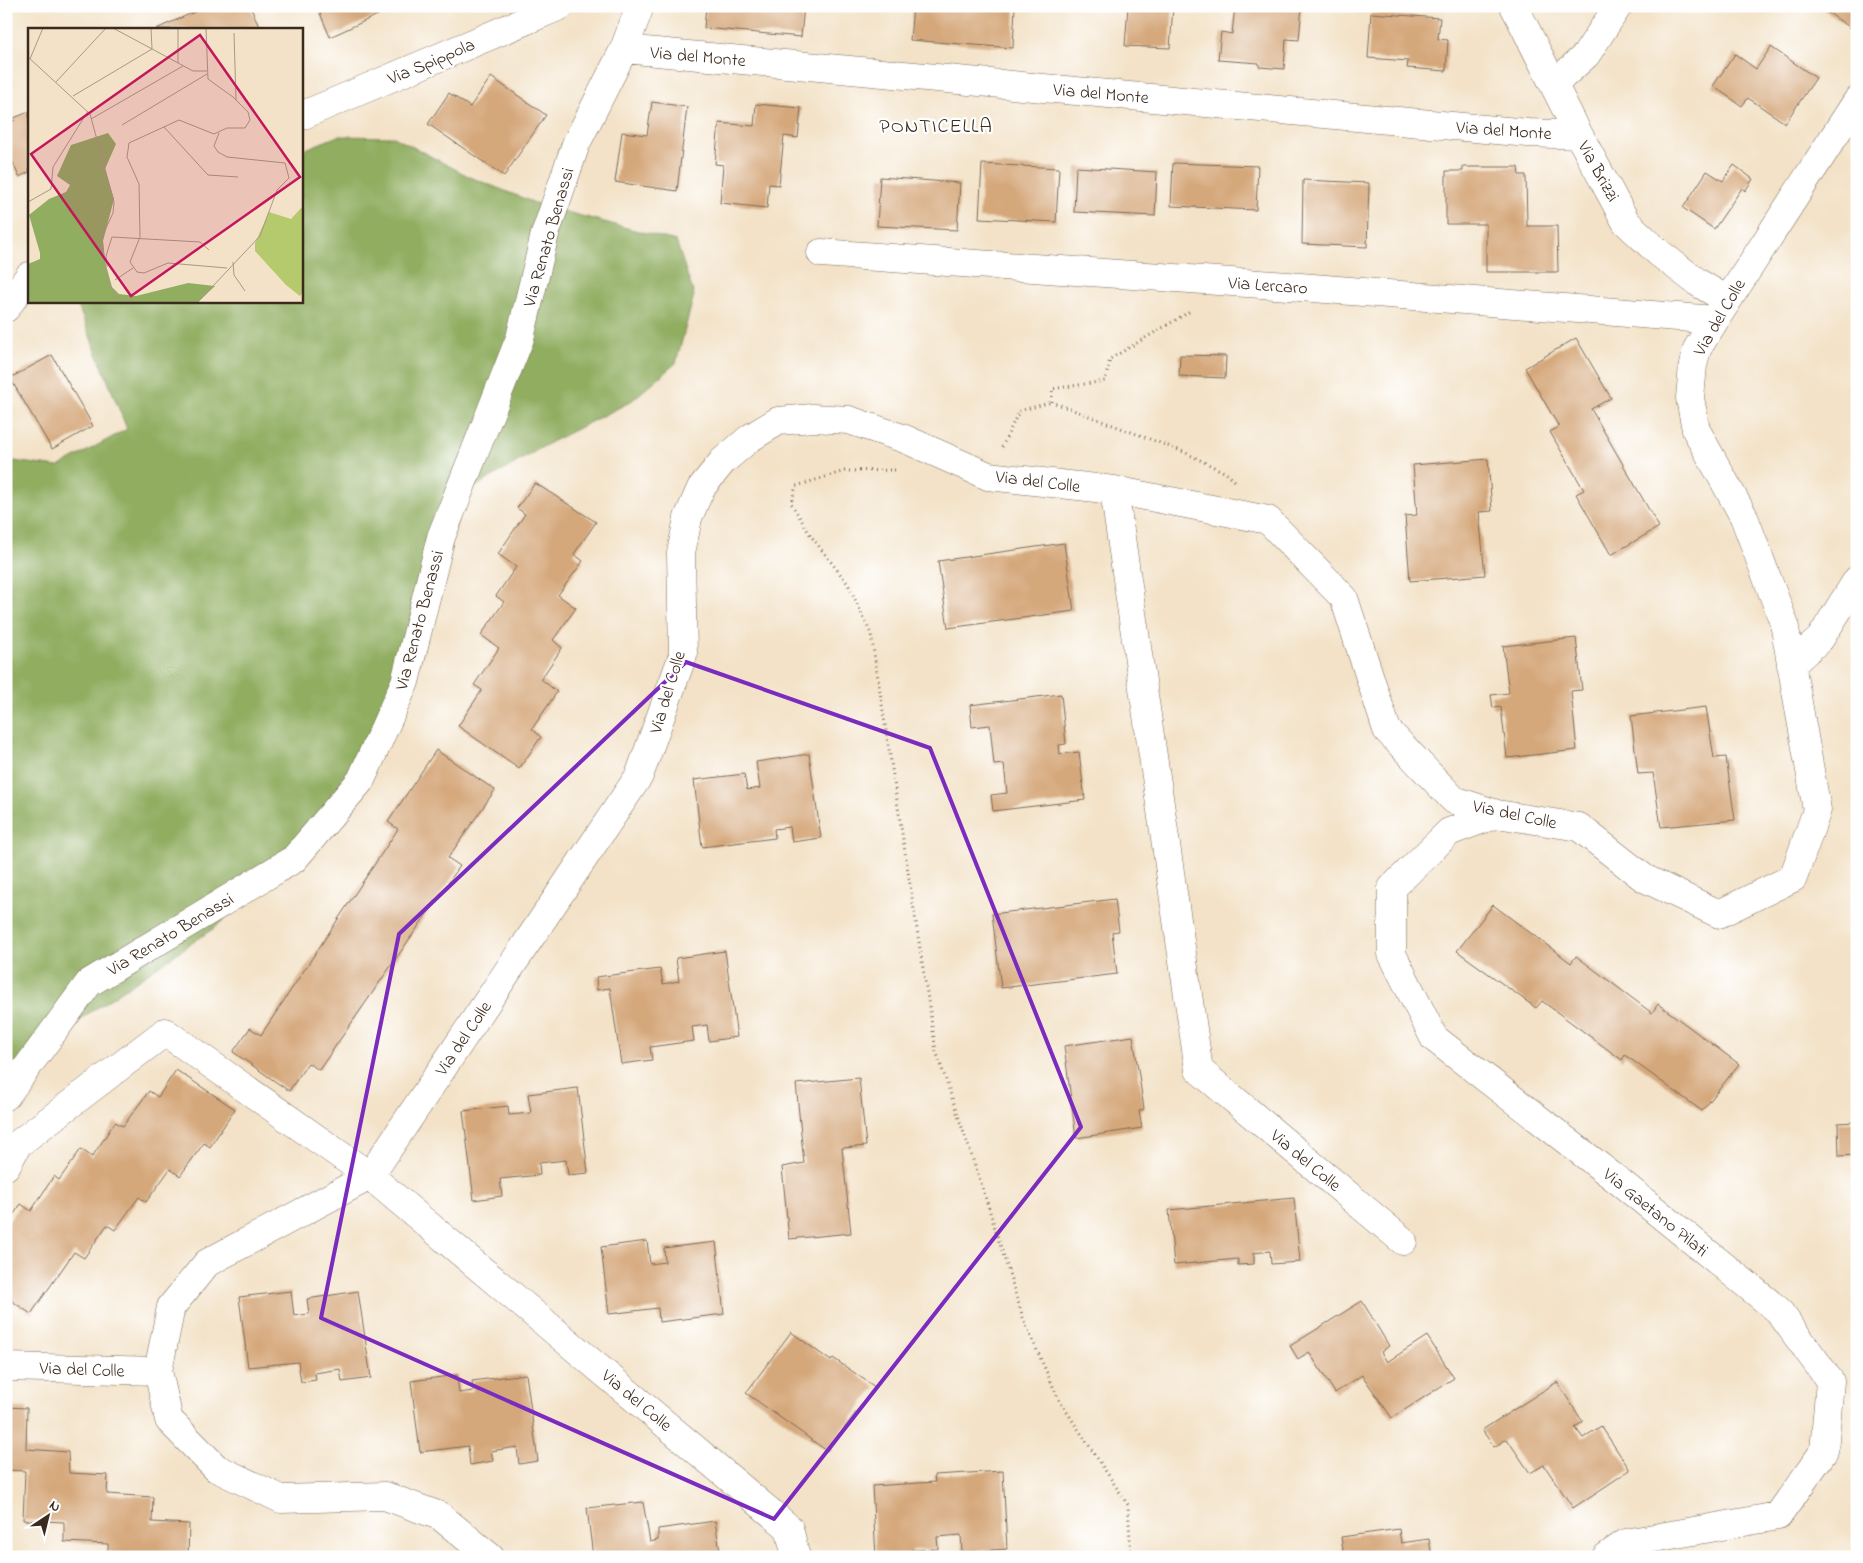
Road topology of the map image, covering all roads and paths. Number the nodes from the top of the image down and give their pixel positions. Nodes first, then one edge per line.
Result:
1 (560, 6) edge
2 (640, 6) edge
3 (1514, 6) edge
4 (1618, 6) edge
5 (624, 49) junction
6 (1554, 84) junction
7 (1857, 101) edge
8 (302, 116) edge
9 (1578, 135) junction
10 (821, 252) dead end
11 (28, 277) edge
12 (6, 308) edge
13 (1721, 310) junction
14 (1197, 311) dead end
15 (1052, 402) junction
16 (933, 452) junction
17 (988, 476) junction
18 (1240, 485) dead end
19 (1114, 490) junction
20 (1857, 580) edge
21 (1791, 665) junction
22 (1496, 814) junction
23 (6, 1096) edge
24 (6, 1166) edge
25 (370, 1176) junction
26 (1403, 1241) dead end
27 (6, 1366) edge
28 (158, 1371) junction
29 (490, 1557) edge
30 (796, 1557) edge
31 (1131, 1557) edge
32 (1606, 1557) edge

1 - 8 street, Via Spippola
2 - 5 street, Via Renato Benassi
3 - 6 street, Via Brizzi
4 - 6 street
5 - 9 street, Via del Monte
5 - 23 street, Via Renato Benassi
6 - 9 street, Via Brizzi
7 - 13 street, Via del Colle
9 - 13 street, Via Brizzi
10 - 13 street, Via Lercaro
11 - 12 street
13 - 21 street, Via del Colle
14 - 15 path
15 - 17 path
15 - 18 path
16 - 17 street, Via del Colle
16 - 25 street, Via del Colle
16 - 31 path
17 - 19 street, Via del Colle
19 - 22 street, Via del Colle
19 - 26 street, Via del Colle
20 - 21 street
21 - 22 street, Via del Colle
22 - 32 street, Via Gaetano Pilati
24 - 25 street, Via del Colle
25 - 28 street, Via del Colle
25 - 30 street, Via del Colle
27 - 28 street, Via del Colle
28 - 29 street, Via del Colle

